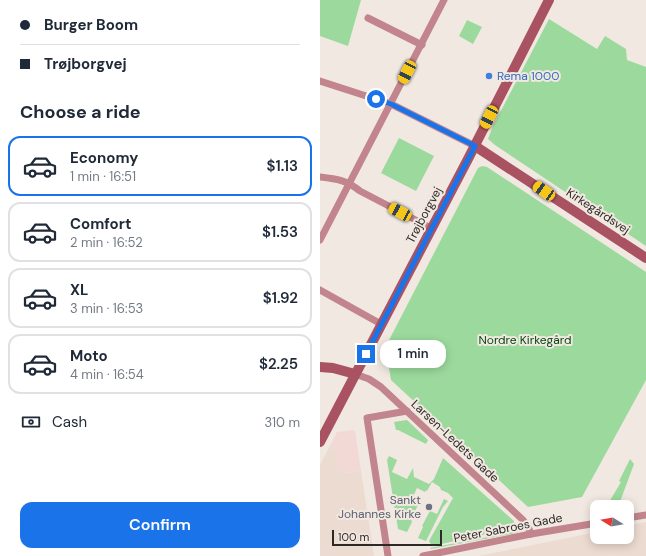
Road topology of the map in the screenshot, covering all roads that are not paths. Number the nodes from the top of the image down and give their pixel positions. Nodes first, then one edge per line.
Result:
1 (444, 0) edge
2 (549, 0) edge
3 (368, 18) dead end
4 (422, 45) junction
5 (320, 81) edge
6 (391, 104) junction
7 (475, 146) junction
8 (320, 177) edge
9 (350, 183) junction
10 (431, 228) junction
11 (320, 240) edge
12 (646, 258) edge
13 (320, 290) edge
14 (381, 324) junction
15 (320, 367) edge
16 (355, 374) junction
17 (407, 411) junction
18 (320, 442) edge
19 (646, 515) edge
20 (634, 517) edge
21 (590, 524) edge
22 (531, 534) junction
23 (388, 556) edge
24 (423, 556) edge

1 - 4 street
2 - 7 street, Trøjborgvej
3 - 4 street
4 - 6 street
5 - 6 street
6 - 7 street
6 - 9 street
7 - 10 street, Trøjborgvej
7 - 12 street, Kirkegårdsvej
8 - 9 street
9 - 10 street
9 - 11 street
10 - 14 street, Trøjborgvej
13 - 14 street
14 - 16 street, Trøjborgvej
15 - 16 street
16 - 17 street, Larsen-Ledets Gade
16 - 18 street, Trøjborgvej
17 - 22 street, Larsen-Ledets Gade
17 - 23 street
19 - 20 street
21 - 22 street, Peter Sabroes Gade
22 - 24 street, Peter Sabroes Gade

